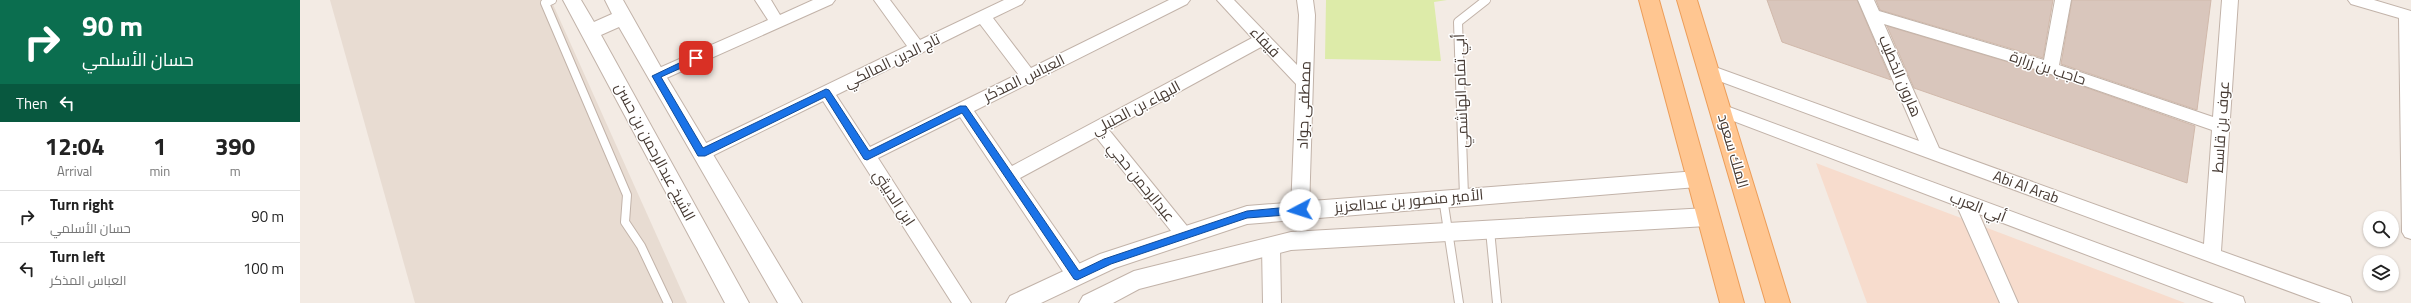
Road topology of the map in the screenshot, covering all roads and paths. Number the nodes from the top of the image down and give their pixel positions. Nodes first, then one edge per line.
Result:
1 (572, 0) edge
2 (763, 0) edge
3 (827, 0) edge
4 (882, 0) edge
5 (1017, 0) edge
6 (1182, 0) edge
7 (1225, 0) edge
8 (1305, 0) edge
9 (1486, 0) edge
10 (1649, 0) edge
11 (1687, 0) edge
12 (2063, 0) edge
13 (2230, 0) edge
14 (2356, 0) edge
15 (547, 1) edge
16 (1870, 7) edge
17 (619, 9) edge
18 (2409, 15) edge
19 (983, 16) junction
20 (777, 22) junction
21 (590, 32) junction
22 (1262, 39) junction
23 (917, 48) junction
24 (2050, 68) junction
25 (1709, 71) junction
26 (656, 76) junction
27 (1029, 76) junction
28 (1305, 83) junction
29 (826, 92) junction
30 (963, 108) junction
31 (1721, 110) junction
32 (2221, 126) junction
33 (1098, 128) junction
34 (702, 153) junction
35 (1933, 153) junction
36 (867, 156) junction
37 (1009, 176) junction
38 (1697, 179) junction
39 (2411, 187) edge
40 (1464, 196) junction
41 (1443, 198) junction
42 (1964, 201) junction
43 (1300, 210) junction
44 (1707, 217) junction
45 (1490, 230) junction
46 (1447, 232) junction
47 (2411, 232) edge
48 (1185, 236) junction
49 (1271, 246) junction
50 (2212, 255) junction
51 (1077, 276) junction
52 (668, 303) edge
53 (737, 303) edge
54 (790, 303) edge
55 (962, 303) edge
56 (1018, 303) edge
57 (1092, 303) edge
58 (1272, 303) edge
59 (1459, 303) edge
60 (1497, 303) edge
61 (1732, 303) edge
62 (1778, 303) edge
63 (2009, 303) edge
64 (2236, 303) edge
65 (2343, 303) edge

1 - 21 street, الشيخ عبدالرحمن بن حسن
2 - 20 street
3 - 20 street
4 - 23 street
5 - 19 street, تاج الدين المالكي
6 - 27 street, العباس المذكر
7 - 22 street, فيفاء
8 - 28 street, مصطفى جواد
9 - 40 lane, أبي تمام الهاشمي
10 - 38 main road
11 - 25 main road, الملك سعود
12 - 24 street
13 - 32 street, عوف بن قاسط
14 - 18 street
15 - 52 lane
16 - 24 street, حاجب بن زرارة
16 - 35 street, هارون الخطيب
17 - 21 street
17 - 26 street
18 - 39 street
19 - 23 street, تاج الدين المالكي
19 - 27 street
20 - 26 street
21 - 53 street, الشيخ عبدالرحمن بن حسن
22 - 28 street, فيفاء
22 - 33 street, البهاء بن الحنبلي
23 - 29 street, تاج الدين المالكي
24 - 32 street, حاجب بن زرارة
25 - 31 main road, الملك سعود
25 - 35 street, Abi Al Arab
26 - 34 street
27 - 30 street, العباس المذكر
28 - 43 street, مصطفى جواد
29 - 34 street, تاج الدين المالكي
29 - 36 street, ابن الدبيثي
30 - 36 street, العباس المذكر
30 - 37 street
31 - 42 street, أبي العرب
31 - 62 main road, الملك سعود
32 - 50 street, عوف بن قاسط
33 - 37 street, البهاء بن الحنبلي
33 - 48 street, عبدالرحمن حجي
34 - 54 street
35 - 50 street, Abi Al Arab
36 - 55 street, ابن الدبيثي
37 - 51 street
38 - 40 street, الأمير منصور بن عبدالعزيز
38 - 44 main road
39 - 47 street
40 - 41 street, الأمير منصور بن عبدالعزيز
41 - 43 street, الأمير منصور بن عبدالعزيز
41 - 46 lane
42 - 63 street
42 - 64 street, أبي العرب
43 - 48 street, الأمير منصور بن عبدالعزيز
44 - 45 street, الأمير منصور بن عبدالعزيز
44 - 61 main road
45 - 46 street, الأمير منصور بن عبدالعزيز
45 - 60 lane
46 - 49 street, الأمير منصور بن عبدالعزيز
46 - 59 lane
48 - 51 street, الأمير منصور بن عبدالعزيز
49 - 57 street, الأمير منصور بن عبدالعزيز
49 - 58 street
50 - 65 street, Abi Al Arab
51 - 56 street, الأمير منصور بن عبدالعزيز

